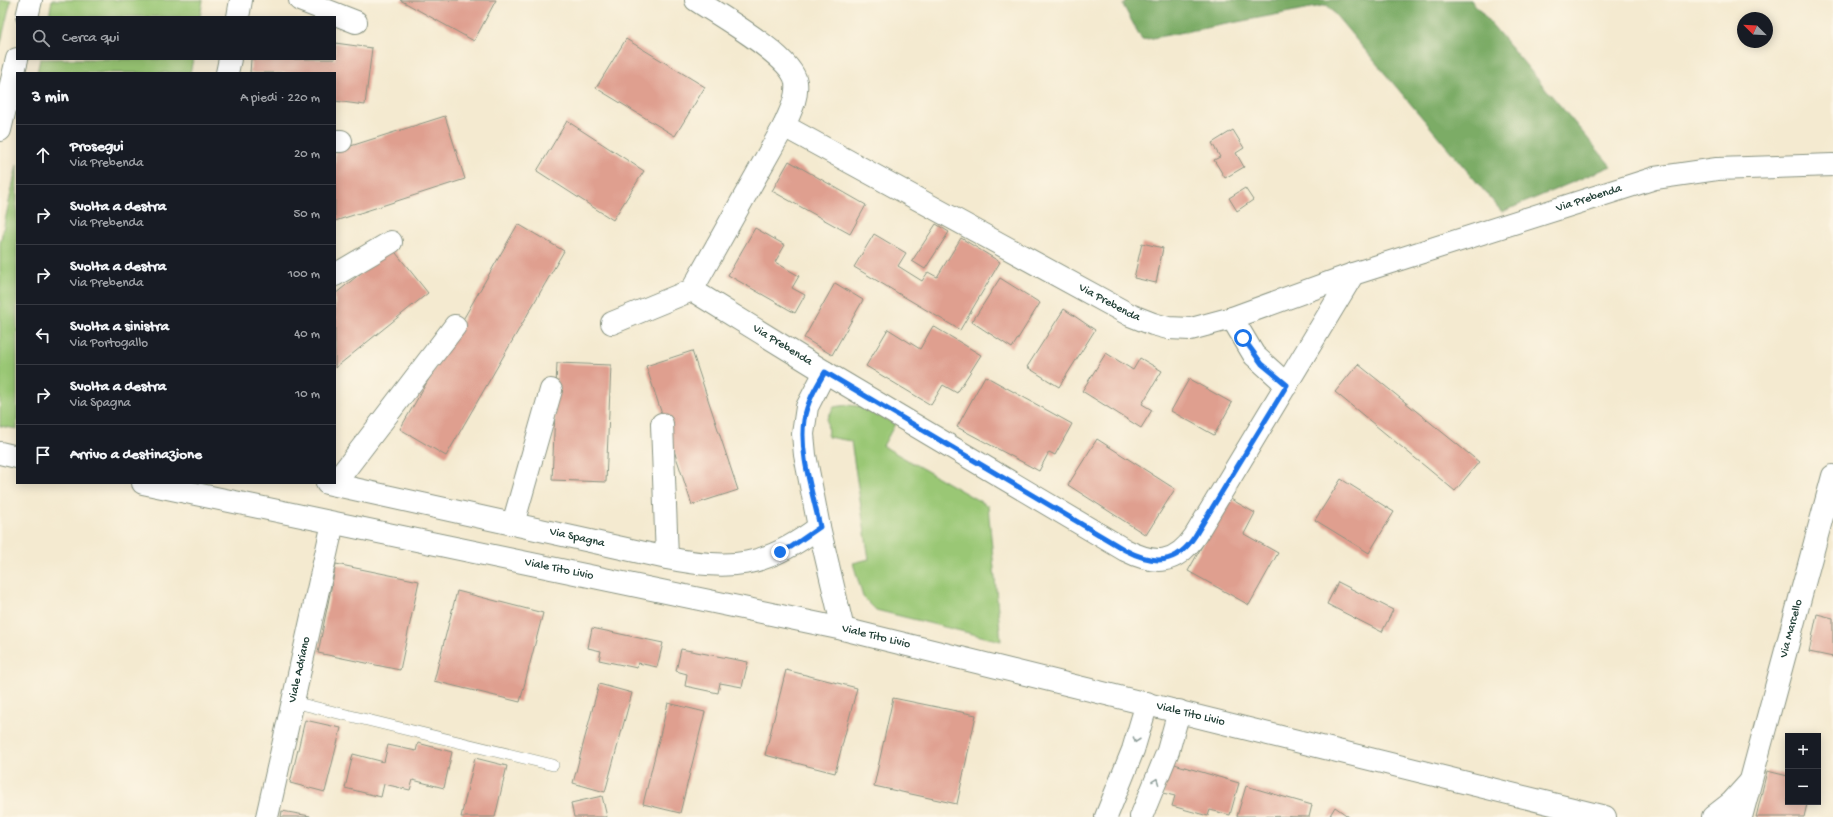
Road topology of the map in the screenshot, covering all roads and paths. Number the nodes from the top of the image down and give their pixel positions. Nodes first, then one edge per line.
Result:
1 (31, 0) edge
2 (241, 0) edge
3 (300, 0) edge
4 (696, 0) edge
5 (27, 16) edge
6 (238, 16) edge
7 (356, 22) dead end
8 (17, 60) edge
9 (230, 60) edge
10 (227, 72) edge
11 (0, 125) edge
12 (784, 126) junction
13 (1833, 165) edge
14 (390, 242) dead end
15 (336, 274) edge
16 (1354, 274) junction
17 (692, 290) junction
18 (1232, 318) junction
19 (612, 323) dead end
20 (455, 326) dead end
21 (825, 372) junction
22 (1287, 385) junction
23 (551, 390) dead end
24 (662, 424) dead end
25 (0, 453) edge
26 (16, 457) edge
27 (1833, 476) edge
28 (336, 479) edge
29 (148, 484) edge
30 (336, 484) edge
31 (333, 523) junction
32 (514, 524) junction
33 (820, 527) junction
34 (667, 558) junction
35 (843, 629) junction
36 (293, 702) junction
37 (1147, 703) junction
38 (1179, 711) junction
39 (553, 765) dead end
40 (1751, 781) junction
41 (267, 817) edge
42 (1106, 817) edge
43 (1141, 817) edge
44 (1604, 817) edge
45 (1713, 817) edge
46 (1741, 817) edge

1 - 5 street
2 - 6 street
3 - 7 street
4 - 12 street
8 - 11 street
9 - 10 street
12 - 17 street
12 - 18 street, Via Prebenda
13 - 16 street, Via Prebenda
14 - 15 street
16 - 18 street, Via Prebenda
16 - 22 street, Via Prebenda
17 - 19 street
17 - 21 street, Via Prebenda
18 - 22 street
20 - 28 street
21 - 22 street, Via Prebenda
21 - 33 street
23 - 32 street
24 - 34 street
25 - 26 street
27 - 40 street, Via Marcello
29 - 31 street, Viale Tito Livio
30 - 32 street, Via Spagna
31 - 35 street, Viale Tito Livio
31 - 36 street, Viale Adriano
32 - 34 street, Via Spagna
33 - 34 street, Via Spagna
33 - 35 street
35 - 37 street, Viale Tito Livio
36 - 39 lane
36 - 41 street, Viale Adriano
37 - 38 street, Viale Tito Livio
37 -> 42 street
43 -> 38 street
38 - 44 street, Viale Tito Livio
40 - 45 street, Via Marcello
40 - 46 street, Via Marcello

